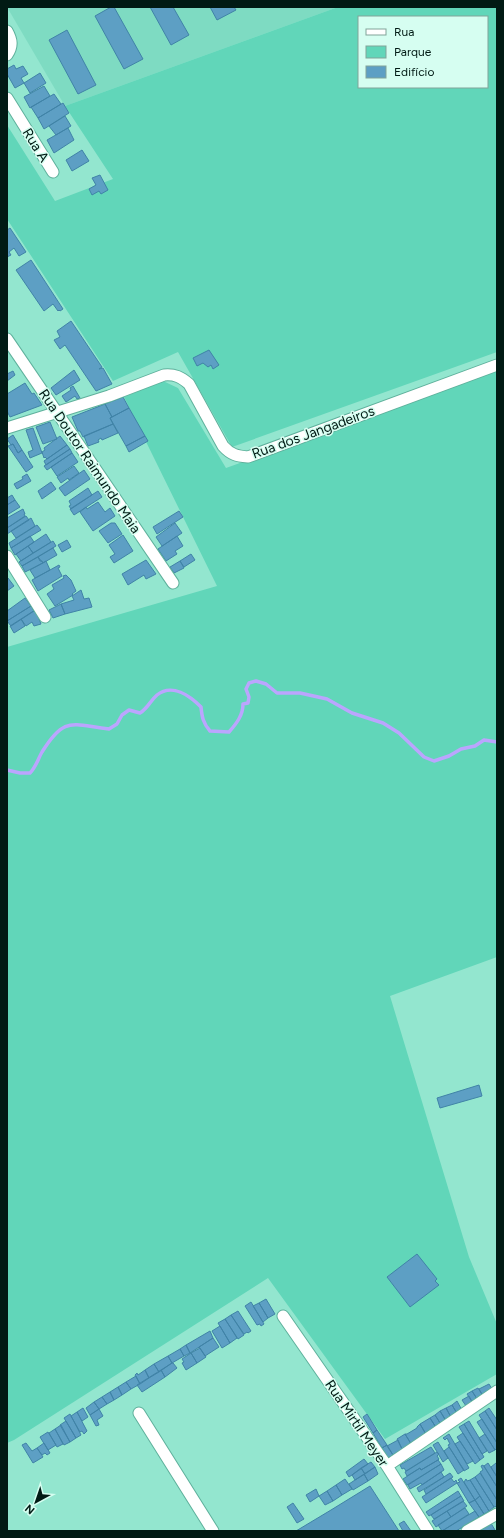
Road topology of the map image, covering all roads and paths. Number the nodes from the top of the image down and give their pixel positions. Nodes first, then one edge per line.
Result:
1 (7, 31) edge
2 (7, 55) edge
3 (7, 98) edge
4 (52, 172) dead end
5 (7, 339) edge
6 (497, 365) edge
7 (58, 412) junction
8 (7, 428) edge
9 (7, 556) edge
10 (173, 583) dead end
11 (45, 617) dead end
12 (283, 1316) dead end
13 (497, 1391) edge
14 (139, 1413) dead end
15 (387, 1466) junction
16 (497, 1514) edge
17 (214, 1531) edge
18 (428, 1531) edge
19 (467, 1531) edge

1 - 2 street
3 - 4 street, Rua A
5 - 7 street, Rua Doutor Raimundo Maia
6 - 7 street, Rua dos Jangadeiros
7 - 8 street
7 - 10 street, Rua Doutor Raimundo Maia
9 - 11 street
12 - 15 street, Rua Mirtil Meyer
13 - 15 street
14 - 17 street
15 - 18 street, Rua Mirtil Meyer
16 - 19 street

